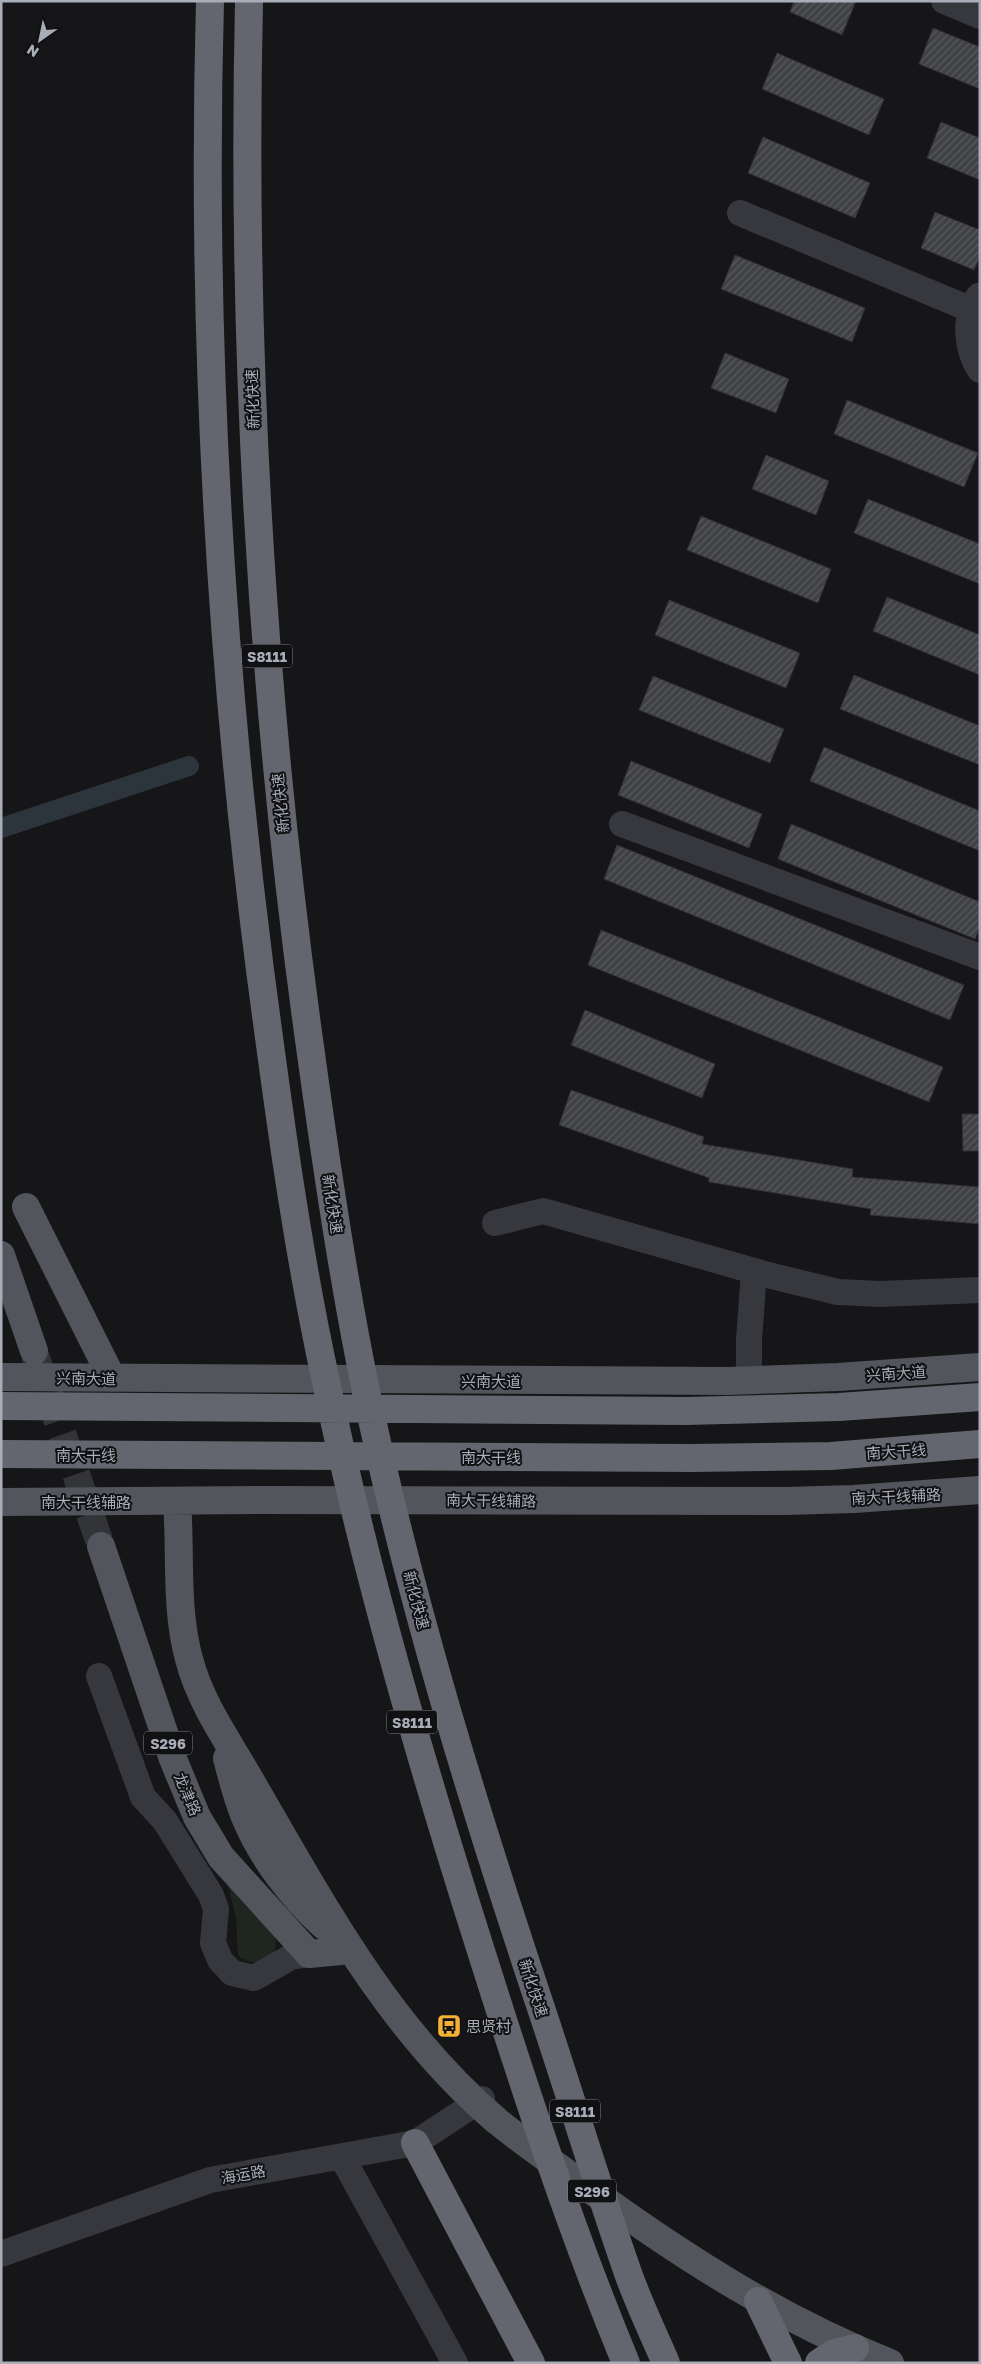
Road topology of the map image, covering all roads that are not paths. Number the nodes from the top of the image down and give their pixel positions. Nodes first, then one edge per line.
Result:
1 (210, 1) edge
2 (249, 1) edge
3 (944, 1) edge
4 (980, 16) edge
5 (740, 213) dead end
6 (976, 303) edge
7 (980, 370) edge
8 (622, 824) dead end
9 (980, 957) edge
10 (26, 1208) dead end
11 (495, 1223) dead end
12 (1, 1255) edge
13 (754, 1271) junction
14 (980, 1290) edge
15 (34, 1351) tunnel mouth
16 (980, 1367) edge
17 (1, 1377) edge
18 (112, 1378) junction
19 (749, 1380) junction
20 (980, 1397) edge
21 (1, 1406) edge
22 (980, 1444) edge
23 (1, 1454) edge
24 (980, 1490) edge
25 (176, 1501) junction
26 (1, 1502) edge
27 (101, 1546) tunnel mouth
28 (99, 1676) dead end
29 (351, 1950) junction
30 (309, 1954) junction
31 (478, 2101) junction
32 (415, 2143) junction
33 (342, 2156) junction
34 (1, 2254) edge
35 (758, 2300) junction
36 (855, 2348) junction
37 (455, 2363) edge
38 (531, 2363) edge
39 (626, 2363) edge
40 (666, 2363) edge
41 (788, 2363) edge
42 (820, 2363) edge
43 (890, 2363) edge

1 - 39 highway, S8111
2 - 40 highway, 新化快速 / S8111
3 - 4 street
5 - 6 street
6 - 7 street
8 - 9 street
10 - 18 main road
11 - 13 street
12 - 15 main road
13 - 14 street
13 - 19 street
16 - 19 main road, 兴南大道
17 - 18 main road, 兴南大道
18 - 19 main road, 兴南大道
20 - 21 highway
22 - 23 highway, 南大干线
24 - 25 main road, 南大干线辅路
25 - 26 main road, 南大干线辅路
25 - 29 main road
27 - 30 main road, 龙津路 / S296
28 - 30 street
29 - 30 main road
29 - 31 main road, S296
31 - 32 street, 海运路
31 - 35 main road, S296
32 - 33 street, 海运路
32 - 38 highway
33 - 34 street, 海运路
33 - 37 street
35 - 36 main road, S296
35 - 41 highway
36 - 42 highway
36 - 43 main road, S296

